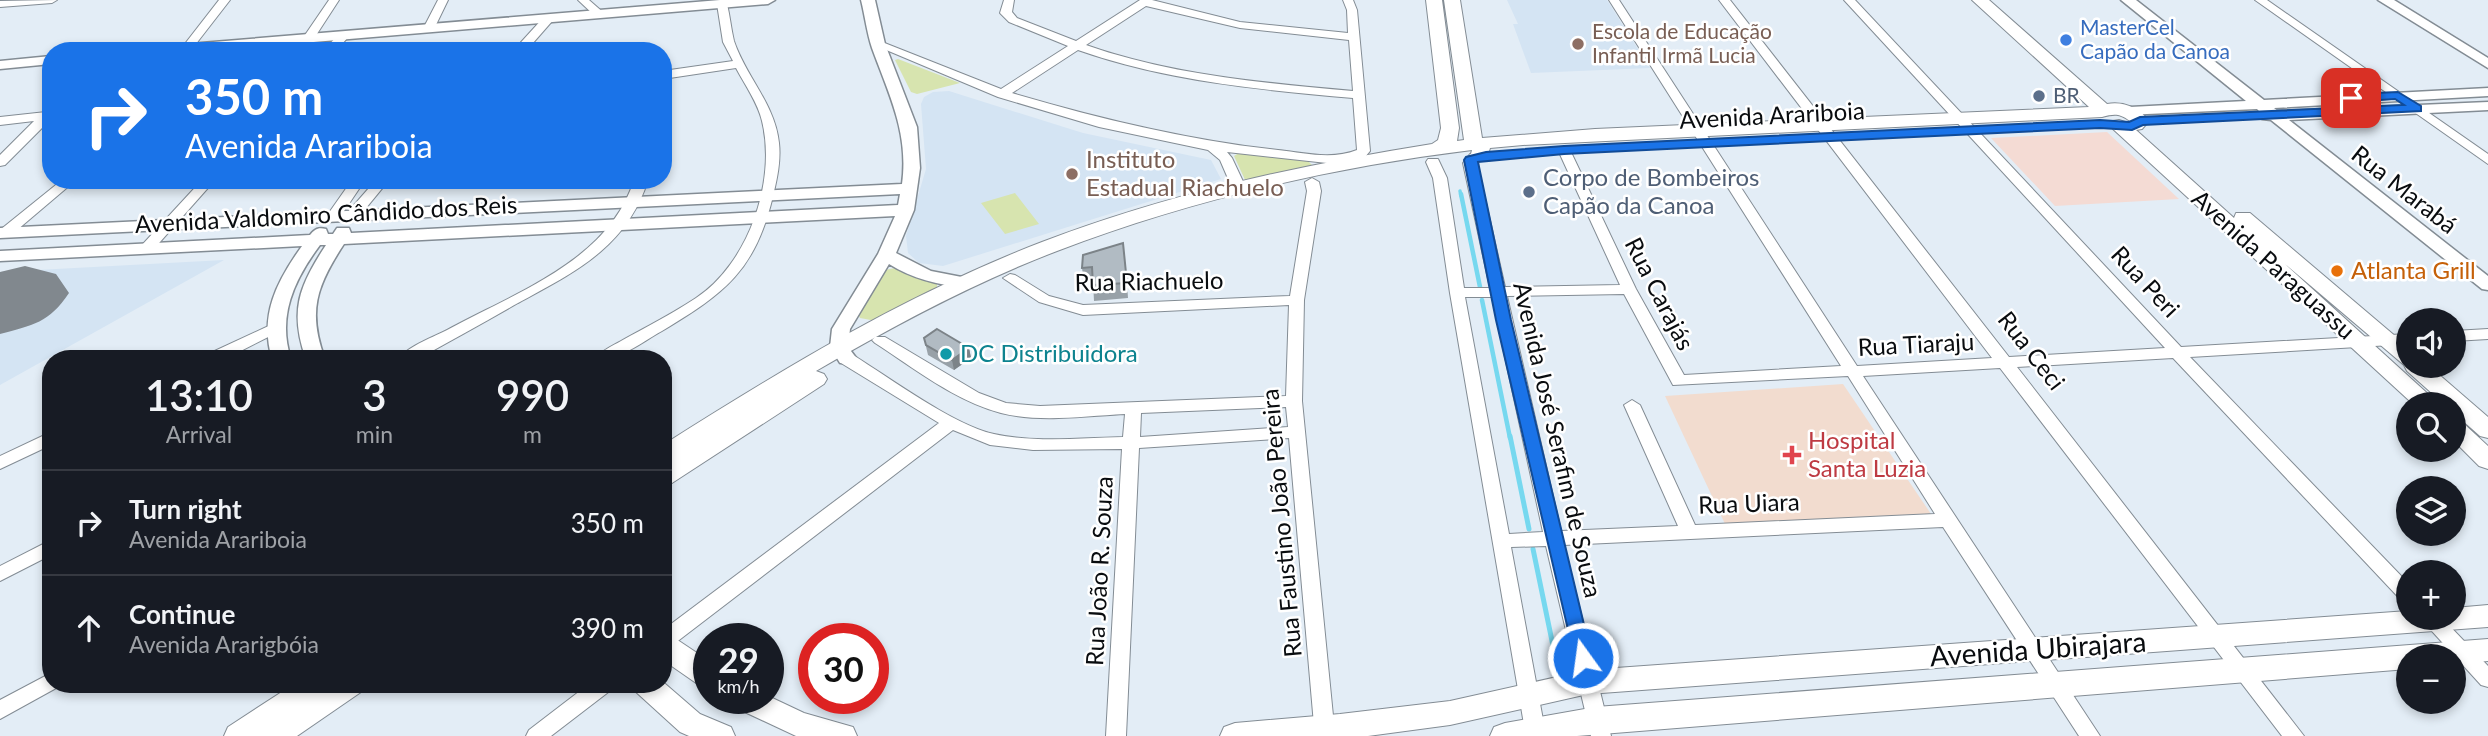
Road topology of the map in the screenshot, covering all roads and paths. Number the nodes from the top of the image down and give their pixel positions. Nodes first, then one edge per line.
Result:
1 (52, 0) edge
2 (225, 0) edge
3 (334, 0) edge
4 (443, 0) edge
5 (583, 0) edge
6 (768, 0) edge
7 (868, 0) edge
8 (1009, 0) edge
9 (1348, 0) edge
10 (1434, 0) edge
11 (1452, 0) edge
12 (1614, 0) edge
13 (1724, 0) edge
14 (1849, 0) edge
15 (1980, 0) edge
16 (2001, 0) edge
17 (2127, 0) edge
18 (2260, 0) edge
19 (2385, 0) edge
20 (1145, 1) edge
21 (730, 2) edge
22 (0, 4) edge
23 (599, 14) junction
24 (548, 19) junction
25 (429, 29) junction
26 (537, 33) junction
27 (342, 36) junction
28 (1354, 37) junction
29 (309, 38) junction
30 (192, 42) edge
31 (255, 42) edge
32 (337, 42) edge
33 (528, 42) edge
34 (534, 42) edge
35 (877, 44) junction
36 (1078, 46) junction
37 (42, 61) edge
38 (739, 64) junction
39 (2488, 64) edge
40 (0, 65) edge
41 (672, 74) edge
42 (2488, 92) edge
43 (1002, 94) junction
44 (1360, 95) junction
45 (2398, 95) junction
46 (2256, 104) junction
47 (2488, 106) edge
48 (2417, 109) junction
49 (2272, 116) junction
50 (42, 117) edge
51 (2121, 118) junction
52 (0, 121) edge
53 (42, 121) edge
54 (1966, 124) junction
55 (1824, 131) junction
56 (1703, 137) junction
57 (1575, 145) junction
58 (1212, 147) junction
59 (1476, 151) junction
60 (1436, 155) junction
61 (1, 159) edge
62 (2488, 160) edge
63 (1333, 163) junction
64 (1312, 182) junction
65 (58, 189) edge
66 (201, 189) edge
67 (352, 189) edge
68 (375, 189) edge
69 (639, 189) edge
70 (909, 189) junction
71 (1240, 190) junction
72 (766, 196) junction
73 (635, 204) junction
74 (906, 210) junction
75 (333, 216) junction
76 (352, 216) junction
77 (761, 217) junction
78 (620, 224) junction
79 (168, 225) junction
80 (2, 233) edge
81 (337, 240) junction
82 (314, 241) junction
83 (147, 248) junction
84 (887, 254) junction
85 (0, 256) edge
86 (1010, 278) junction
87 (966, 283) junction
88 (2488, 285) edge
89 (1629, 289) junction
90 (307, 292) junction
91 (1457, 293) junction
92 (1497, 293) junction
93 (279, 298) junction
94 (1297, 300) junction
95 (305, 320) junction
96 (275, 328) junction
97 (2488, 334) edge
98 (2466, 335) edge
99 (880, 340) junction
100 (2386, 340) junction
101 (2396, 340) edge
102 (2358, 342) junction
103 (2396, 349) edge
104 (230, 350) edge
105 (280, 350) edge
106 (312, 350) edge
107 (422, 350) edge
108 (618, 350) edge
109 (843, 353) junction
110 (2178, 353) junction
111 (2007, 363) junction
112 (1854, 372) junction
113 (2429, 378) edge
114 (1679, 382) joint
115 (2414, 392) edge
116 (1294, 401) junction
117 (1632, 405) dead end
118 (1133, 408) junction
119 (951, 424) junction
120 (2488, 430) edge
121 (1295, 432) junction
122 (2466, 439) edge
123 (42, 442) edge
124 (1131, 443) junction
125 (672, 452) edge
126 (2488, 460) edge
127 (0, 463) edge
128 (672, 471) edge
129 (1948, 520) junction
130 (1689, 531) junction
131 (1553, 538) junction
132 (1501, 541) junction
133 (42, 552) edge
134 (0, 574) edge
135 (2396, 581) edge
136 (2488, 615) edge
137 (2466, 617) edge
138 (2396, 622) edge
139 (2446, 630) edge
140 (2218, 635) junction
141 (672, 636) edge
142 (2034, 649) junction
143 (672, 650) edge
144 (2475, 651) edge
145 (2396, 657) edge
146 (693, 665) edge
147 (2242, 670) junction
148 (2488, 680) edge
149 (1588, 682) junction
150 (2057, 684) junction
151 (42, 686) edge
152 (304, 693) edge
153 (338, 693) edge
154 (592, 693) edge
155 (656, 693) edge
156 (1530, 694) junction
157 (0, 710) edge
158 (768, 714) edge
159 (1598, 728) edge
160 (792, 730) edge
161 (1325, 732) edge
162 (1536, 733) edge
163 (239, 736) edge
164 (273, 736) edge
165 (536, 736) edge
166 (719, 736) edge
167 (842, 736) edge
168 (1116, 736) edge
169 (1235, 736) edge
170 (1505, 736) edge
171 (2090, 736) edge
172 (2294, 736) edge

1 - 22 street
2 - 30 street
3 - 29 street
4 - 25 street
5 - 23 street
6 - 21 street
7 - 35 street
8 - 36 street
9 - 28 street
10 - 60 main road
11 - 59 main road
12 - 56 street
13 - 55 street, Rua Ceci
14 - 54 street, Rua Peri
15 - 51 main road, Avenida Paraguassu
16 - 51 main road, Avenida Paraguassu
17 - 46 street, Rua Marabá
18 - 45 street
19 - 39 street
20 - 28 street
20 - 36 street
21 - 23 street
21 - 38 street
23 - 24 street
24 - 25 street
24 - 26 street
25 - 27 street
26 - 33 street
26 - 34 street
27 - 29 street
27 - 32 street
28 - 44 street
29 - 31 street
35 - 43 street
35 - 70 street
36 - 43 street
36 - 44 street
37 - 40 street
38 - 41 street
38 - 72 street
42 - 45 street
43 - 58 street
44 - 63 street
45 - 46 street
45 - 48 street
46 - 49 street, Rua Marabá
46 - 51 street
47 - 48 street
48 - 49 street
48 - 62 street
49 - 51 street
49 - 88 street, Rua Marabá
50 - 52 street
51 - 54 main road, Avenida Arariboia
51 - 100 main road, Avenida Paraguassu
51 - 102 main road, Avenida Paraguassu
53 - 61 street
54 - 55 main road, Avenida Arariboia
54 - 110 street, Rua Peri
55 - 56 main road, Avenida Arariboia
55 - 111 street, Rua Ceci
56 - 57 main road, Avenida Arariboia
56 - 112 street
57 - 59 main road, Avenida Arariboia
57 - 89 street, Rua Carajás
58 - 63 street
58 - 71 street
59 - 60 main road, Avenida Arariboia
59 - 92 street, Avenida José Serafim de Souza
60 - 63 main road
60 - 64 main road
60 - 91 street
63 - 71 main road
64 - 86 main road
64 - 94 street, Rua Faustino João Pereira
65 - 80 street
66 - 79 street
67 - 75 street
68 - 76 street
69 - 73 street
70 - 72 street, Avenida Valdomiro Cândido dos Reis
70 - 74 street
71 - 87 main road
72 - 73 street, Avenida Valdomiro Cândido dos Reis
72 - 77 street
73 - 76 street, Avenida Valdomiro Cândido dos Reis
73 - 78 street
74 - 77 street, Avenida Valdomiro Cândido dos Reis
74 - 84 street
75 - 76 street, Avenida Valdomiro Cândido dos Reis
75 - 79 street, Avenida Valdomiro Cândido dos Reis
75 - 82 street
76 - 81 street
77 - 78 street, Avenida Valdomiro Cândido dos Reis
77 - 108 street
78 - 81 street, Avenida Valdomiro Cândido dos Reis
78 - 107 street
79 - 80 street, Avenida Valdomiro Cândido dos Reis
79 - 83 street
81 - 82 street, Avenida Valdomiro Cândido dos Reis
81 - 90 street
82 - 83 street, Avenida Valdomiro Cândido dos Reis
82 - 93 street
83 - 85 street, Avenida Valdomiro Cândido dos Reis
84 - 87 street
84 - 109 street
86 - 94 street, Rua Riachuelo
86 - 99 main road
87 - 109 main road
89 - 92 street
89 - 114 street, Rua Carajás
90 - 93 street
90 - 95 street
91 - 92 street
91 - 132 street
92 - 131 street, Avenida José Serafim de Souza
93 - 96 street
94 - 116 street, Rua Faustino João Pereira
95 - 96 street
95 - 106 street
96 - 104 street
96 - 105 street
97 - 98 street
99 - 109 main road
99 - 118 street
100 - 101 street, Rua Tiaraju
100 - 102 street, Rua Tiaraju
100 - 103 main road, Avenida Paraguassu
102 - 110 street, Rua Tiaraju
102 - 115 main road, Avenida Paraguassu
109 - 119 street
109 - 125 main road
109 - 128 main road
110 - 111 street, Rua Tiaraju
110 - 135 street, Rua Peri
111 - 112 street, Rua Tiaraju
111 - 140 street, Rua Ceci
112 - 114 street, Rua Tiaraju
112 - 129 street
113 - 120 main road
116 - 118 street
116 - 121 street, Rua Faustino João Pereira
117 - 130 street
118 - 124 street, Rua João R. Souza
119 - 124 street
119 - 141 street
121 - 124 street
121 - 161 street, Rua Faustino João Pereira
122 - 126 main road
123 - 127 street
124 - 168 street, Rua João R. Souza
129 - 130 street, Rua Uiara
129 - 142 street
130 - 131 street, Rua Uiara
131 - 132 street, Rua Uiara
131 - 149 street, Avenida José Serafim de Souza
132 - 156 street
133 - 134 street
136 - 137 main road, Avenida Ubirajara
138 - 140 main road, Avenida Ubirajara
139 - 144 street
140 - 142 main road, Avenida Ubirajara
140 - 147 street, Rua Ceci
142 - 149 main road, Avenida Ubirajara
142 - 150 street
143 - 146 main road
144 - 148 street
145 - 147 main road, Avenida Ubirajara
147 - 150 main road, Avenida Ubirajara
147 - 172 street, Rua Ceci
149 - 156 main road, Avenida Ubirajara
149 - 159 street, Avenida José Serafim de Souza
150 - 159 main road, Avenida Ubirajara
150 - 171 street
151 - 157 street
152 - 163 main road
153 - 164 main road
154 - 165 street
155 - 166 main road
156 - 161 main road, Avenida Ubirajara
156 - 162 street
158 - 160 main road
159 - 162 main road, Avenida Ubirajara
160 - 167 main road
161 - 169 main road, Avenida Ubirajara
162 - 170 main road, Avenida Ubirajara

